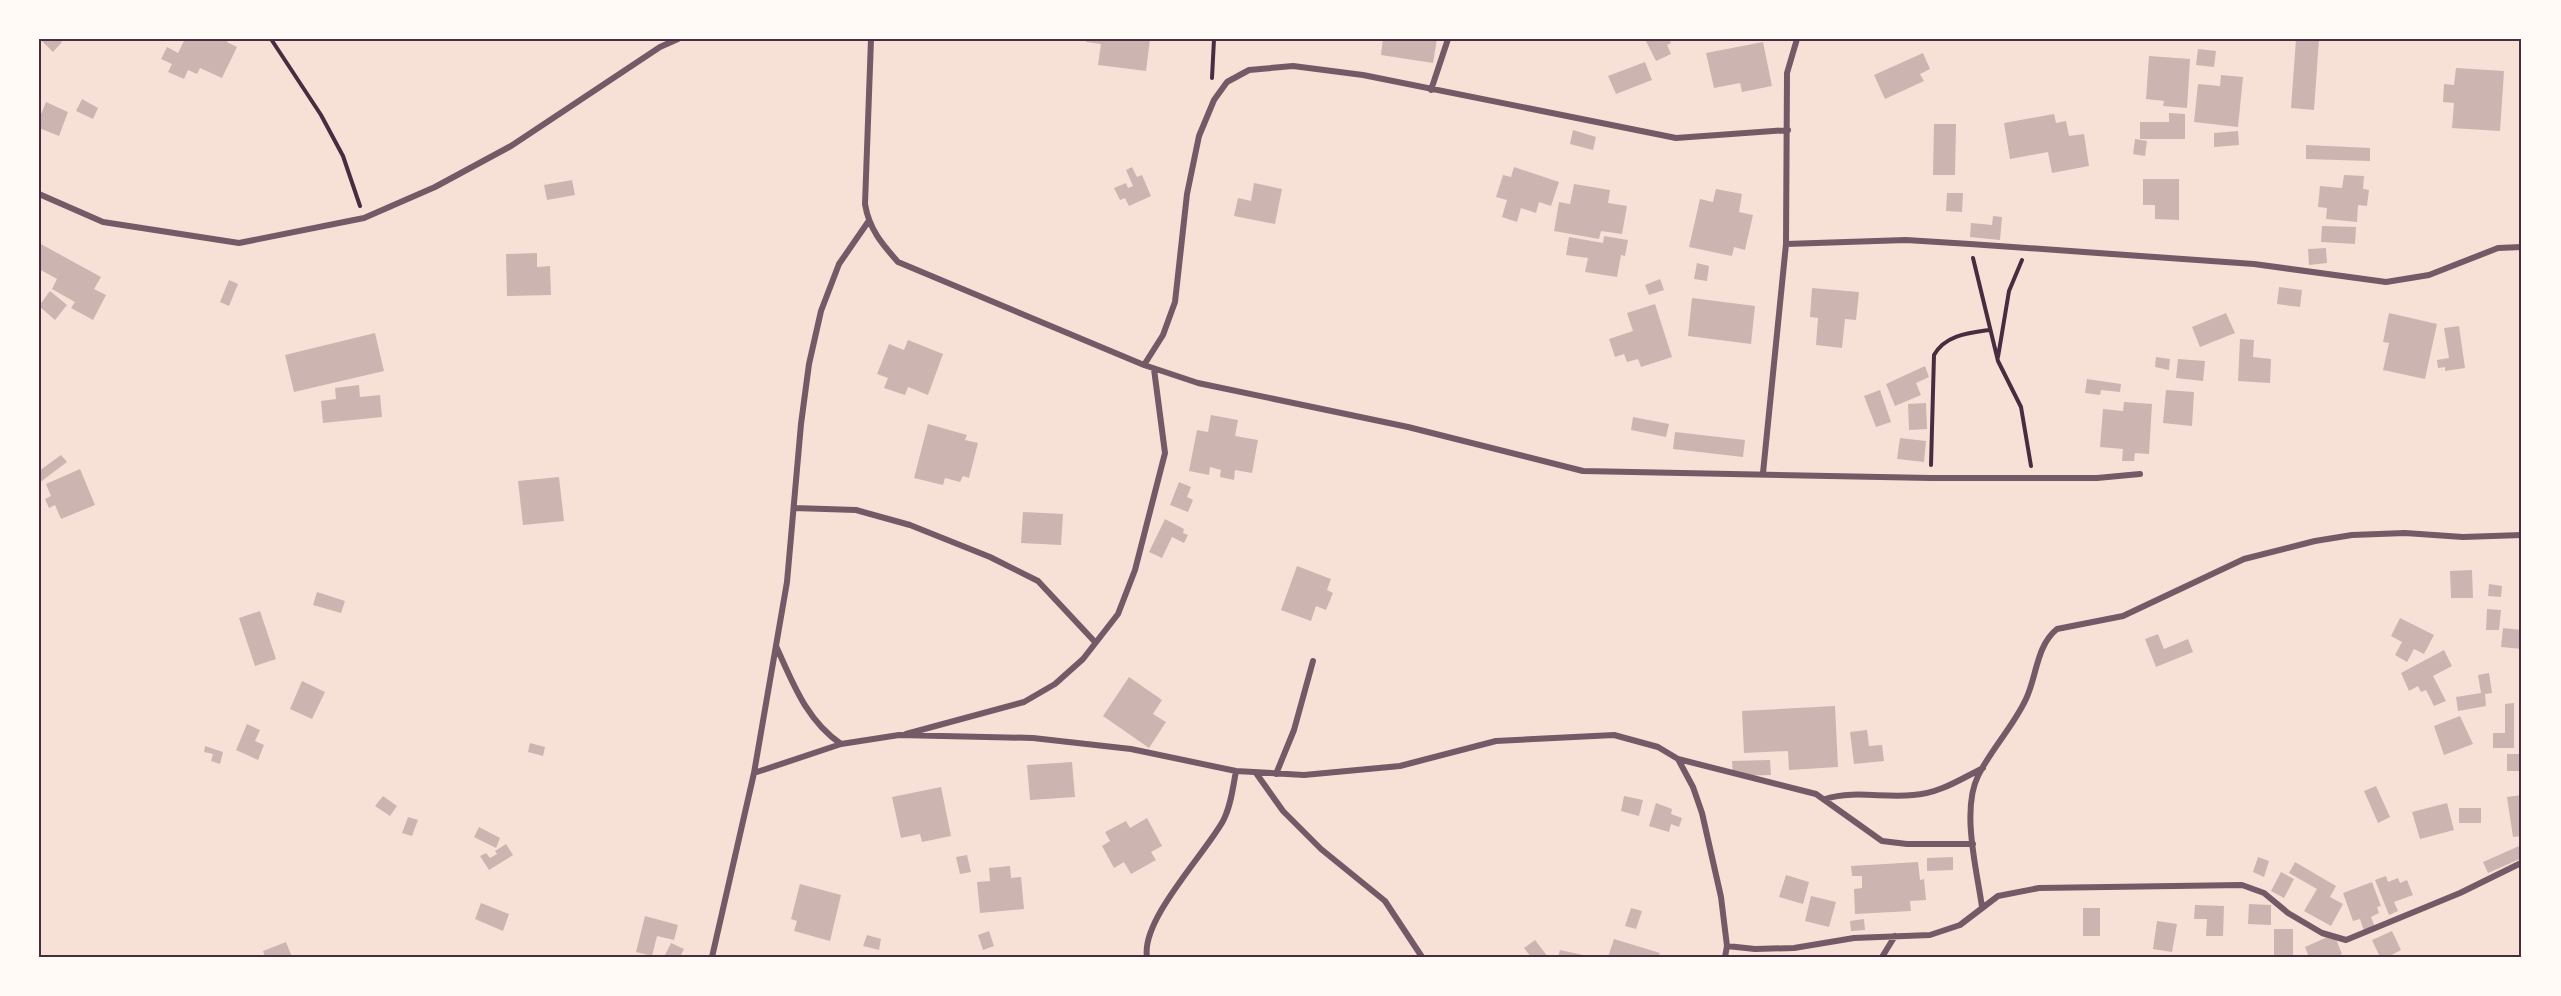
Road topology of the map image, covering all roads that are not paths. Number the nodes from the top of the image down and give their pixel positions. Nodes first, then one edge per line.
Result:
1 (678, 39) edge
2 (871, 39) edge
3 (1448, 39) edge
4 (1797, 39) edge
5 (1431, 90) junction
6 (1788, 130) junction
7 (39, 194) edge
8 (868, 222) junction
9 (1786, 244) junction
10 (2522, 247) edge
11 (1144, 365) junction
12 (1154, 369) junction
13 (1763, 473) junction
14 (2140, 474) dead end
15 (794, 508) junction
16 (2522, 535) edge
17 (1095, 642) junction
18 (776, 646) junction
19 (1313, 661) dead end
20 (899, 735) junction
21 (841, 744) junction
22 (1678, 759) junction
23 (1983, 768) junction
24 (1236, 771) junction
25 (754, 773) junction
26 (1256, 773) junction
27 (1276, 774) junction
28 (1825, 799) junction
29 (1973, 844) junction
30 (2519, 864) dead end
31 (1982, 907) junction
32 (1895, 936) junction
33 (1727, 946) junction
34 (712, 957) edge
35 (1147, 957) edge
36 (1422, 957) edge
37 (1725, 957) edge
38 (1882, 957) edge

1 - 7 street
2 - 8 street
3 - 5 street
4 - 6 street
5 - 6 street
5 - 11 street
6 - 9 street
8 - 11 street
8 - 15 street
9 - 10 street
9 - 13 street
11 - 12 street
12 - 13 street
12 - 17 street
13 - 14 street
15 - 17 street
15 - 18 street
16 - 23 street
17 - 20 street
18 - 21 street
18 - 25 street
19 - 27 street
20 - 21 street
20 - 24 street
21 - 25 street
22 - 27 street
22 - 28 street
22 - 33 street
23 - 28 street
23 - 29 street
24 - 26 street
24 - 35 street
25 - 34 street
26 - 27 street
26 - 36 street
28 - 29 street
29 - 31 street
30 - 31 street
31 - 32 street
32 - 33 street
32 - 38 street
33 - 37 street

